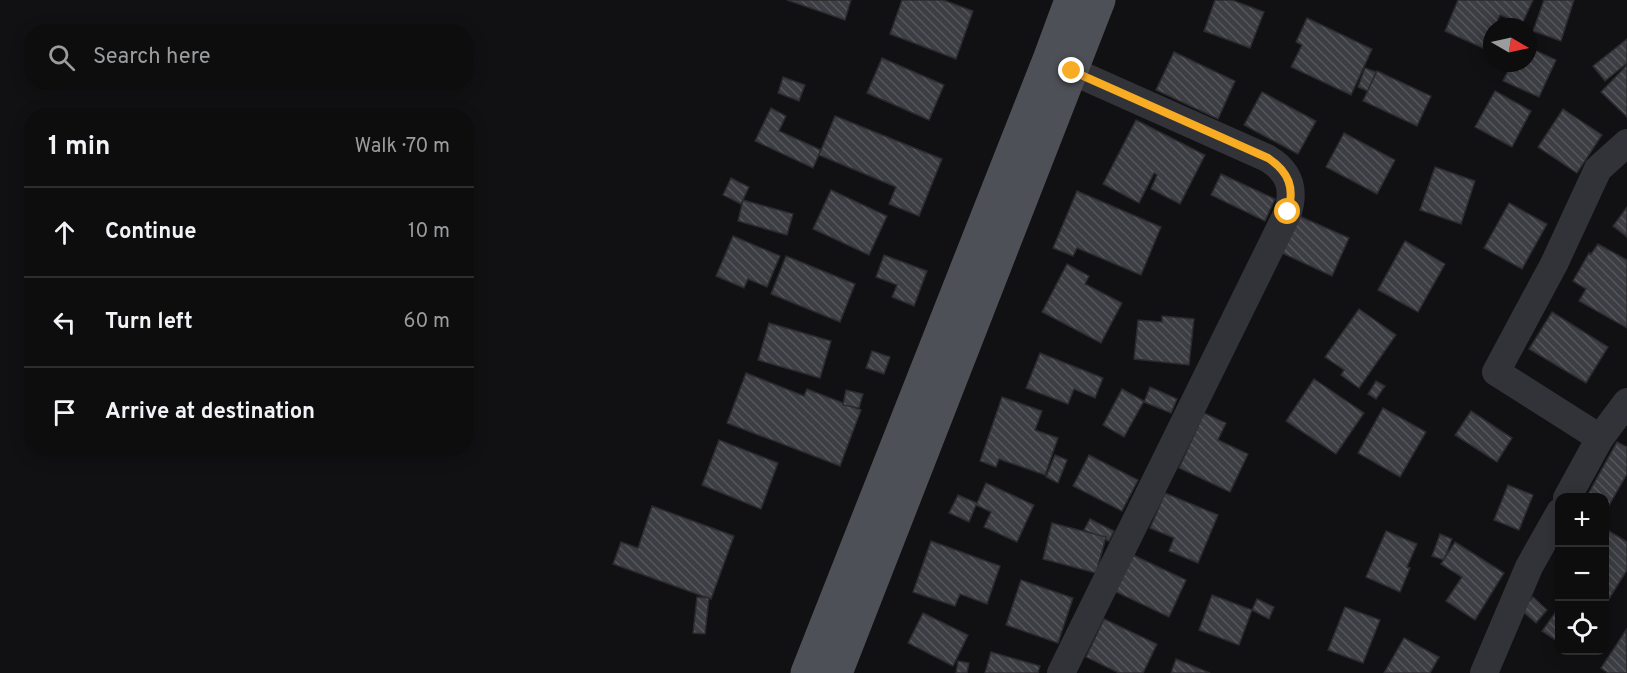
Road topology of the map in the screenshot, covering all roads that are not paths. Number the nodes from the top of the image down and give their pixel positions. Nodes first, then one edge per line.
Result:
1 (1071, 0) edge
2 (1099, 0) edge
3 (1072, 71) junction
4 (1627, 143) edge
5 (1627, 402) edge
6 (1600, 438) junction
7 (1570, 493) edge
8 (1555, 521) edge
9 (807, 673) edge
10 (836, 673) edge
11 (1061, 673) edge
12 (1484, 673) edge

1 - 9 main road
2 - 3 main road
3 - 10 main road
3 - 11 street
4 - 6 street
5 - 6 street
6 - 7 street
8 - 12 street

